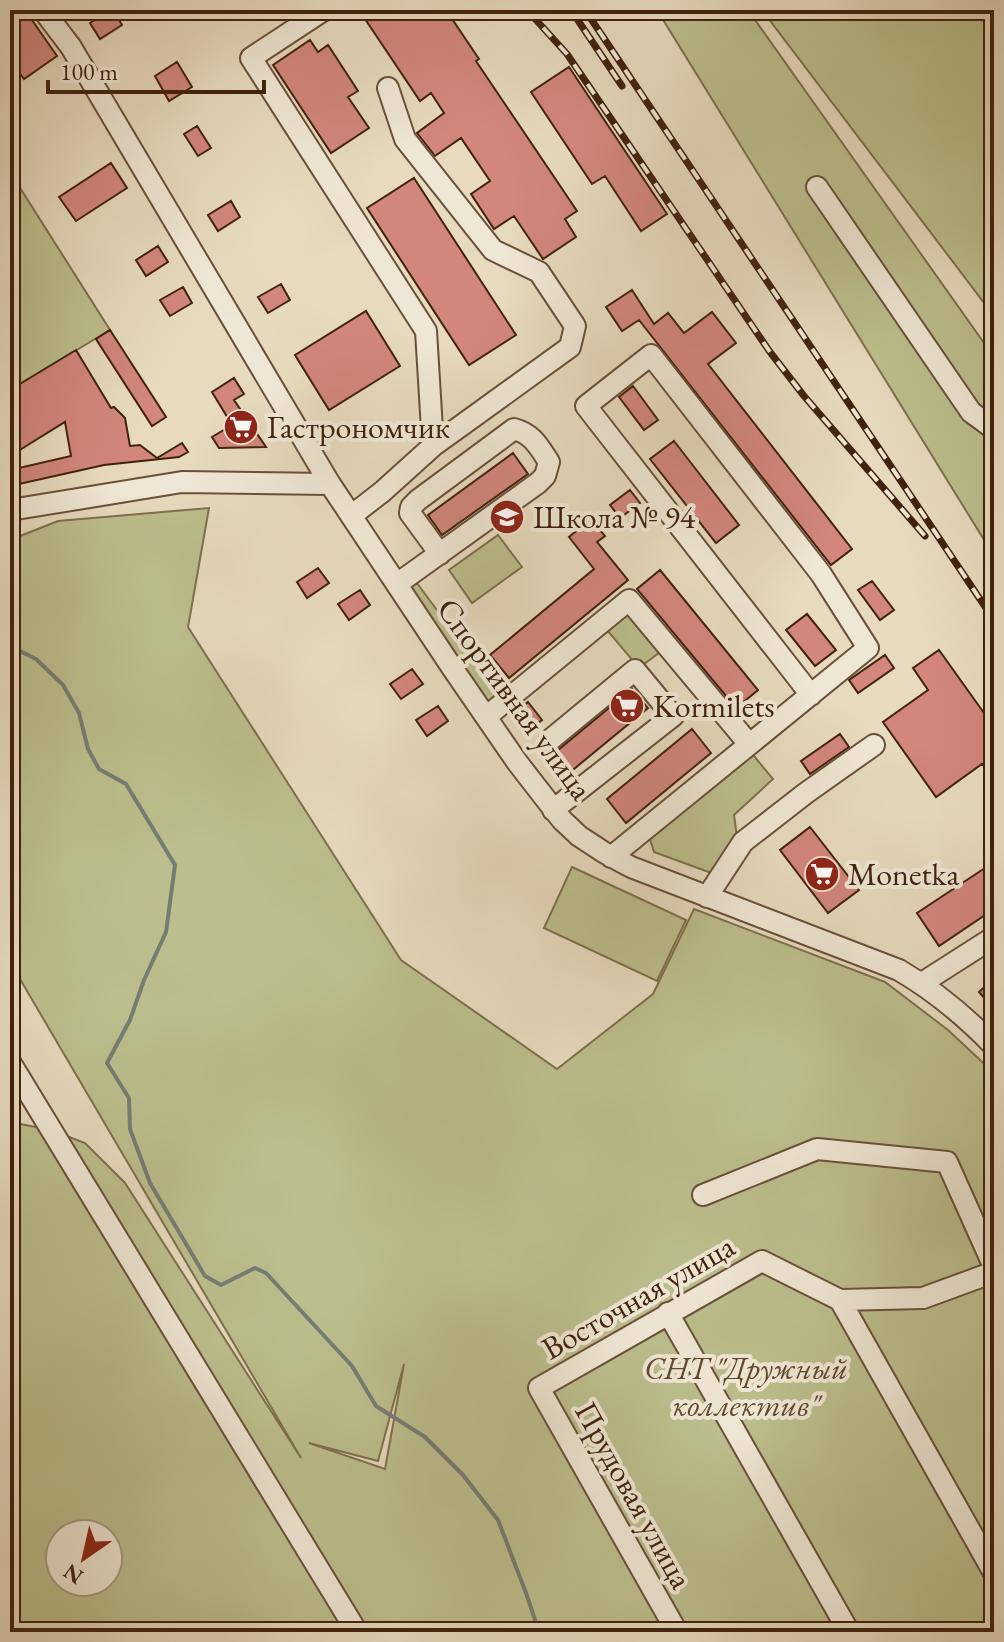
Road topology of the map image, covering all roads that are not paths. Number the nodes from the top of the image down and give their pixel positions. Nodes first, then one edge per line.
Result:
1 (43, 10) edge
2 (324, 10) edge
3 (388, 88) dead end
4 (817, 187) dead end
5 (994, 429) edge
6 (433, 446) junction
7 (330, 484) junction
8 (10, 510) edge
9 (351, 516) junction
10 (440, 554) junction
11 (397, 584) junction
12 (811, 695) junction
13 (486, 717) junction
14 (550, 740) dead end
15 (749, 744) junction
16 (874, 745) dead end
17 (553, 810) junction
18 (611, 857) junction
19 (707, 897) junction
20 (992, 941) edge
21 (922, 983) junction
22 (994, 1046) edge
23 (10, 1062) edge
24 (703, 1195) dead end
25 (994, 1270) edge
26 (840, 1300) junction
27 (668, 1313) junction
28 (539, 1388) joint
29 (994, 1573) edge
30 (357, 1632) edge
31 (677, 1632) edge
32 (849, 1632) edge

1 - 7 street, Спортивная улица
2 - 6 street
3 - 6 street
4 - 5 street
6 - 9 street
7 - 8 street
7 - 9 street, Спортивная улица
9 - 11 street, Спортивная улица
10 - 10 street
10 - 11 street
11 - 13 street, Спортивная улица
12 - 12 street
12 - 15 street
13 - 15 street
13 - 17 street, Спортивная улица
14 - 17 street
15 - 18 street
16 - 19 street
17 - 18 street, Спортивная улица
18 - 19 street, Спортивная улица
19 - 21 street, Спортивная улица
20 - 21 street
21 - 22 street, Спортивная улица
23 - 30 street
24 - 25 street, Восточная улица
25 - 26 street, Восточная улица
26 - 27 street, Восточная улица
26 - 29 street
27 - 28 street, Восточная улица
27 - 32 street
28 - 31 street, Прудовая улица

